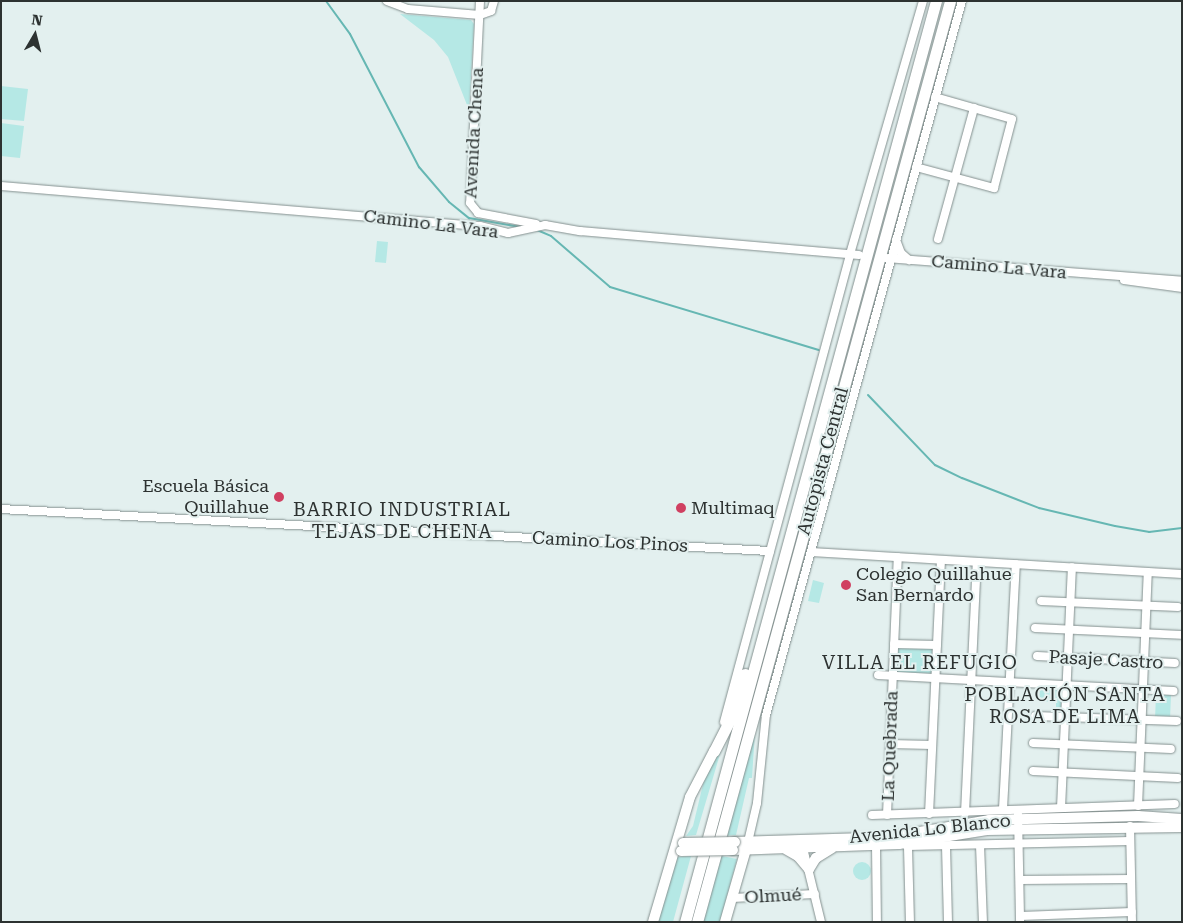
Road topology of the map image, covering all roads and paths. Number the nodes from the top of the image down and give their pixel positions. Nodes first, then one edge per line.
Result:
1 (387, 1) edge
2 (480, 1) edge
3 (494, 1) edge
4 (923, 1) edge
5 (936, 1) edge
6 (950, 1) edge
7 (962, 1) edge
8 (480, 15) junction
9 (935, 98) junction
10 (974, 108) junction
11 (916, 167) junction
12 (955, 177) junction
13 (1, 186) edge
14 (537, 225) junction
15 (896, 239) junction
16 (938, 240) dead end
17 (850, 254) junction
18 (859, 255) dead end
19 (888, 258) junction
20 (909, 260) junction
21 (1112, 276) junction
22 (1182, 281) edge
23 (1182, 288) edge
24 (1, 508) edge
25 (770, 551) junction
26 (810, 552) junction
27 (898, 557) junction
28 (941, 560) junction
29 (977, 562) junction
30 (1016, 564) junction
31 (1072, 568) junction
32 (1148, 572) junction
33 (1182, 574) edge
34 (1041, 601) dead end
35 (1070, 602) junction
36 (771, 605) junction
37 (1147, 605) junction
38 (1178, 607) dead end
39 (1035, 628) dead end
40 (1069, 630) junction
41 (1146, 633) junction
42 (1181, 635) edge
43 (894, 644) junction
44 (937, 645) junction
45 (1037, 656) dead end
46 (1068, 658) junction
47 (1144, 661) junction
48 (1175, 663) dead end
49 (878, 675) dead end
50 (893, 676) junction
51 (935, 679) junction
52 (971, 681) junction
53 (1009, 683) junction
54 (1066, 686) junction
55 (1143, 690) junction
56 (1174, 691) dead end
57 (1035, 716) dead end
58 (1065, 717) junction
59 (1142, 720) junction
60 (1176, 722) dead end
61 (1033, 743) dead end
62 (890, 744) junction
63 (932, 745) junction
64 (1064, 745) junction
65 (1141, 748) junction
66 (1172, 749) dead end
67 (714, 751) junction
68 (1033, 771) dead end
69 (1063, 772) junction
70 (1140, 776) junction
71 (1178, 778) dead end
72 (1175, 804) dead end
73 (1138, 806) junction
74 (1061, 808) junction
75 (1002, 809) junction
76 (964, 813) junction
77 (929, 814) junction
78 (872, 815) dead end
79 (887, 815) junction
80 (1018, 819) junction
81 (1182, 819) edge
82 (1130, 826) junction
83 (1182, 827) edge
84 (1130, 841) junction
85 (800, 844) junction
86 (1019, 844) junction
87 (876, 845) junction
88 (904, 845) junction
89 (980, 845) junction
90 (747, 846) junction
91 (946, 846) junction
92 (679, 847) junction
93 (834, 847) junction
94 (783, 849) junction
95 (809, 870) junction
96 (1131, 879) junction
97 (1020, 880) junction
98 (815, 894) junction
99 (732, 898) junction
100 (1132, 912) junction
101 (1020, 919) edge
102 (653, 922) edge
103 (685, 922) edge
104 (697, 922) edge
105 (725, 922) edge
106 (822, 922) edge
107 (877, 922) edge
108 (910, 922) edge
109 (948, 922) edge
110 (982, 922) edge
111 (1132, 922) edge

1 - 8 street
2 - 8 street
3 - 8 street
4 - 17 street
5 - 36 highway, Autopista Central
6 - 104 highway, Autopista Central
7 - 9 street
8 - 14 street, Avenida Chena
9 - 10 street
9 - 11 street
10 - 12 street
10 - 12 street
11 - 12 street
11 - 15 street
12 - 16 street
13 - 14 street, Camino La Vara
14 - 17 street, Camino La Vara
15 - 19 street
15 - 20 street
17 - 18 street, Camino La Vara
17 - 25 street
19 - 20 street, Camino La Vara
19 - 26 street
20 - 21 street, Camino La Vara
21 - 22 street, Camino La Vara
21 - 23 street, Camino La Vara
24 - 25 street, Camino Los Pinos
25 - 67 street
26 - 27 street
26 - 90 street
27 - 28 street
27 - 43 street, La Quebrada
28 - 29 street
28 - 44 street
29 - 30 street
29 - 52 street
30 - 31 street
30 - 53 street
31 - 32 street
31 - 35 street
32 - 33 street
32 - 37 street
34 - 35 street
35 - 37 street
35 - 40 street
36 - 67 highway
36 - 103 highway, Autopista Central
37 - 38 street
37 - 41 street
39 - 40 street
40 - 41 street
40 - 46 street
41 - 42 street
41 - 47 street
43 - 44 street
43 - 50 street, La Quebrada
44 - 51 street
45 - 46 street, Pasaje Castro
46 - 47 street, Pasaje Castro
46 - 54 street
47 - 48 street, Pasaje Castro
47 - 55 street
49 - 50 street
50 - 51 street
50 - 62 street, La Quebrada
51 - 52 street
51 - 63 street
52 - 53 street
52 - 76 street
53 - 54 street
53 - 75 street
54 - 55 street
54 - 58 street
55 - 56 street
55 - 59 street
57 - 58 street
58 - 59 street
58 - 64 street
59 - 60 street
59 - 65 street
61 - 64 street
62 - 63 street
62 - 79 street, La Quebrada
63 - 77 street
64 - 65 street
64 - 69 street
65 - 66 street
65 - 70 street
67 - 92 main road
68 - 69 street
69 - 70 street
69 - 74 street
70 - 71 street
70 - 73 street
72 - 73 street, Avenida Lo Blanco
73 - 74 street, Avenida Lo Blanco
74 - 80 street, Avenida Lo Blanco
75 - 76 street, Avenida Lo Blanco
75 - 80 street, Avenida Lo Blanco
76 - 77 street, Avenida Lo Blanco
77 - 79 street, Avenida Lo Blanco
78 - 79 street, Avenida Lo Blanco
80 - 81 main road, Avenida Lo Blanco
80 - 82 main road, Avenida Lo Blanco
80 - 85 main road, Avenida Lo Blanco
80 - 86 street
80 - 88 main road, Avenida Lo Blanco
82 - 83 main road, Avenida Lo Blanco
82 - 84 street
84 - 86 street, Avenida Lo Blanco
84 - 96 street
85 - 90 main road, Avenida Lo Blanco
85 - 93 main road, Avenida Lo Blanco
85 - 94 main road, Avenida Lo Blanco
85 - 95 street
86 - 89 street, Avenida Lo Blanco
86 - 97 street
87 - 88 main road, Avenida Lo Blanco
87 - 93 main road, Avenida Lo Blanco
87 - 107 street
88 - 91 street, Avenida Lo Blanco
88 - 108 street
89 - 91 street, Avenida Lo Blanco
89 - 110 street
90 - 92 main road, Avenida Lo Blanco, bridge
90 - 94 main road, Avenida Lo Blanco
90 - 99 main road
91 - 109 street
92 - 102 main road
93 - 95 main road
94 - 95 main road
95 - 98 street
96 - 97 street
96 - 100 street
97 - 101 street
98 - 99 street, Olmué
98 - 106 street
99 - 105 main road
100 - 101 street
100 - 111 street

